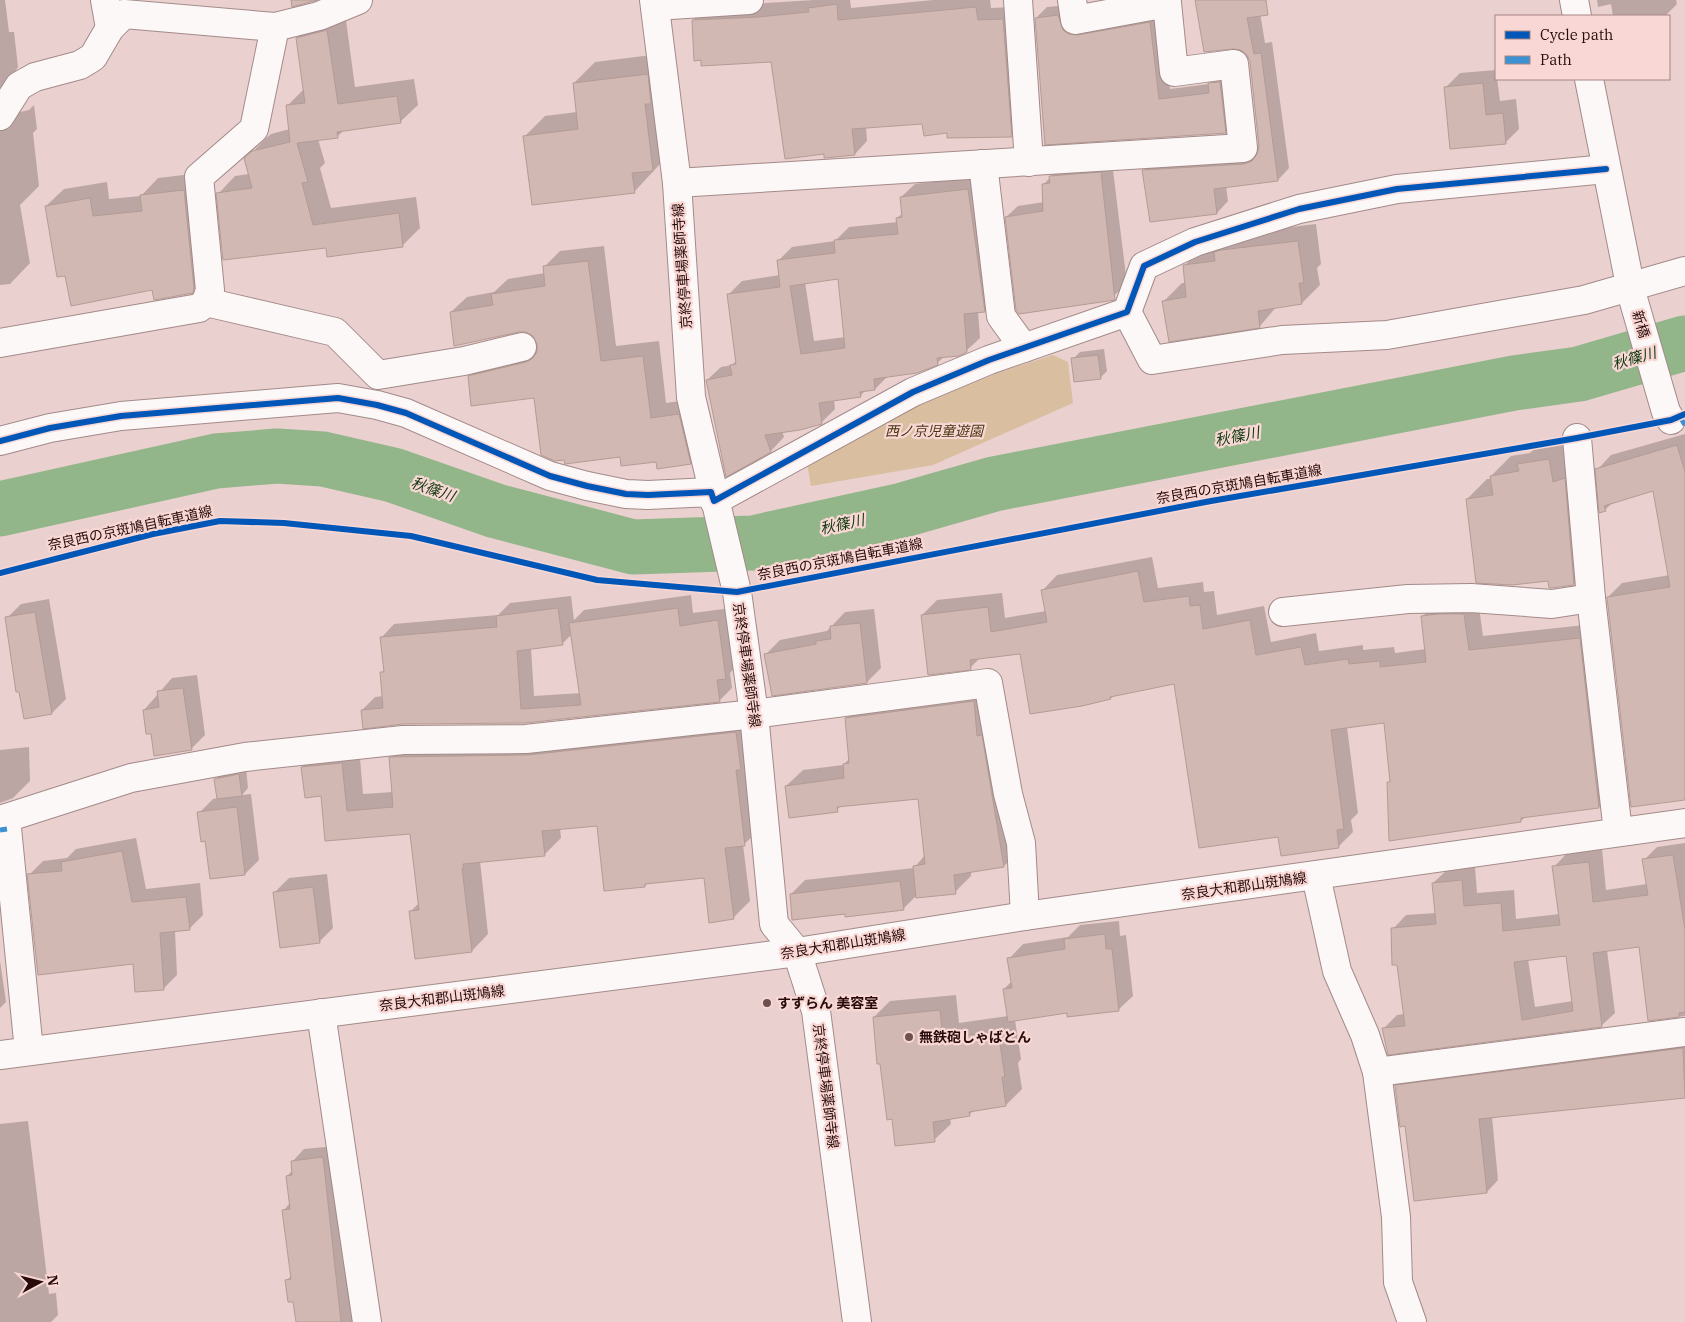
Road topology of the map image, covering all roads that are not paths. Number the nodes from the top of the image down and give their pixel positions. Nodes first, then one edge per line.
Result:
1 (105, 0) edge
2 (358, 0) edge
3 (748, 0) edge
4 (1018, 0) edge
5 (1072, 0) edge
6 (1574, 0) edge
7 (655, 3) edge
8 (1577, 15) edge
9 (110, 28) junction
10 (275, 28) junction
11 (1589, 80) edge
12 (0, 116) edge
13 (1029, 162) junction
14 (983, 164) junction
15 (1606, 169) junction
16 (677, 183) junction
17 (1685, 271) edge
18 (1632, 291) junction
19 (206, 302) junction
20 (1127, 312) junction
21 (0, 343) edge
22 (522, 347) dead end
23 (1024, 348) junction
24 (378, 375) junction
25 (406, 413) junction
26 (1668, 416) dead end
27 (1578, 438) dead end
28 (0, 441) edge
29 (714, 501) junction
30 (1591, 598) junction
31 (1283, 612) dead end
32 (754, 714) junction
33 (1685, 823) edge
34 (1618, 832) junction
35 (1316, 876) junction
36 (1025, 916) junction
37 (797, 952) junction
38 (321, 1013) junction
39 (1685, 1032) edge
40 (28, 1051) junction
41 (0, 1055) edge
42 (1377, 1072) junction
43 (368, 1322) edge
44 (857, 1322) edge
45 (1412, 1322) edge

1 - 9 street
2 - 10 street
3 - 7 street
4 - 13 street
5 - 13 street
6 - 8 street
7 - 16 street, 京終停車場薬師寺線
9 - 10 street
9 - 12 street
10 - 19 street
11 - 15 street, 新橋
13 - 14 street
14 - 16 street
14 - 23 street
15 - 18 street, 新橋
15 - 20 street
16 - 29 street, 京終停車場薬師寺線
17 - 18 street
18 - 20 street
18 - 26 street, 新橋
19 - 21 street
19 - 24 street
20 - 23 street
22 - 24 street
23 - 29 street
24 - 25 street
25 - 28 street
25 - 29 street
27 - 30 street
29 - 32 street, 京終停車場薬師寺線
30 - 31 street
30 - 34 street
32 - 36 street
32 - 37 street, 京終停車場薬師寺線
32 - 40 street
33 - 34 street, 奈良大和郡山斑鳩線
34 - 35 street, 奈良大和郡山斑鳩線
35 - 36 street, 奈良大和郡山斑鳩線
35 - 42 street
36 - 37 street, 奈良大和郡山斑鳩線
37 - 38 street, 奈良大和郡山斑鳩線
37 - 44 street, 京終停車場薬師寺線
38 - 40 street, 奈良大和郡山斑鳩線
38 - 43 street
39 - 42 street
40 - 41 street, 奈良大和郡山斑鳩線
42 - 45 street

